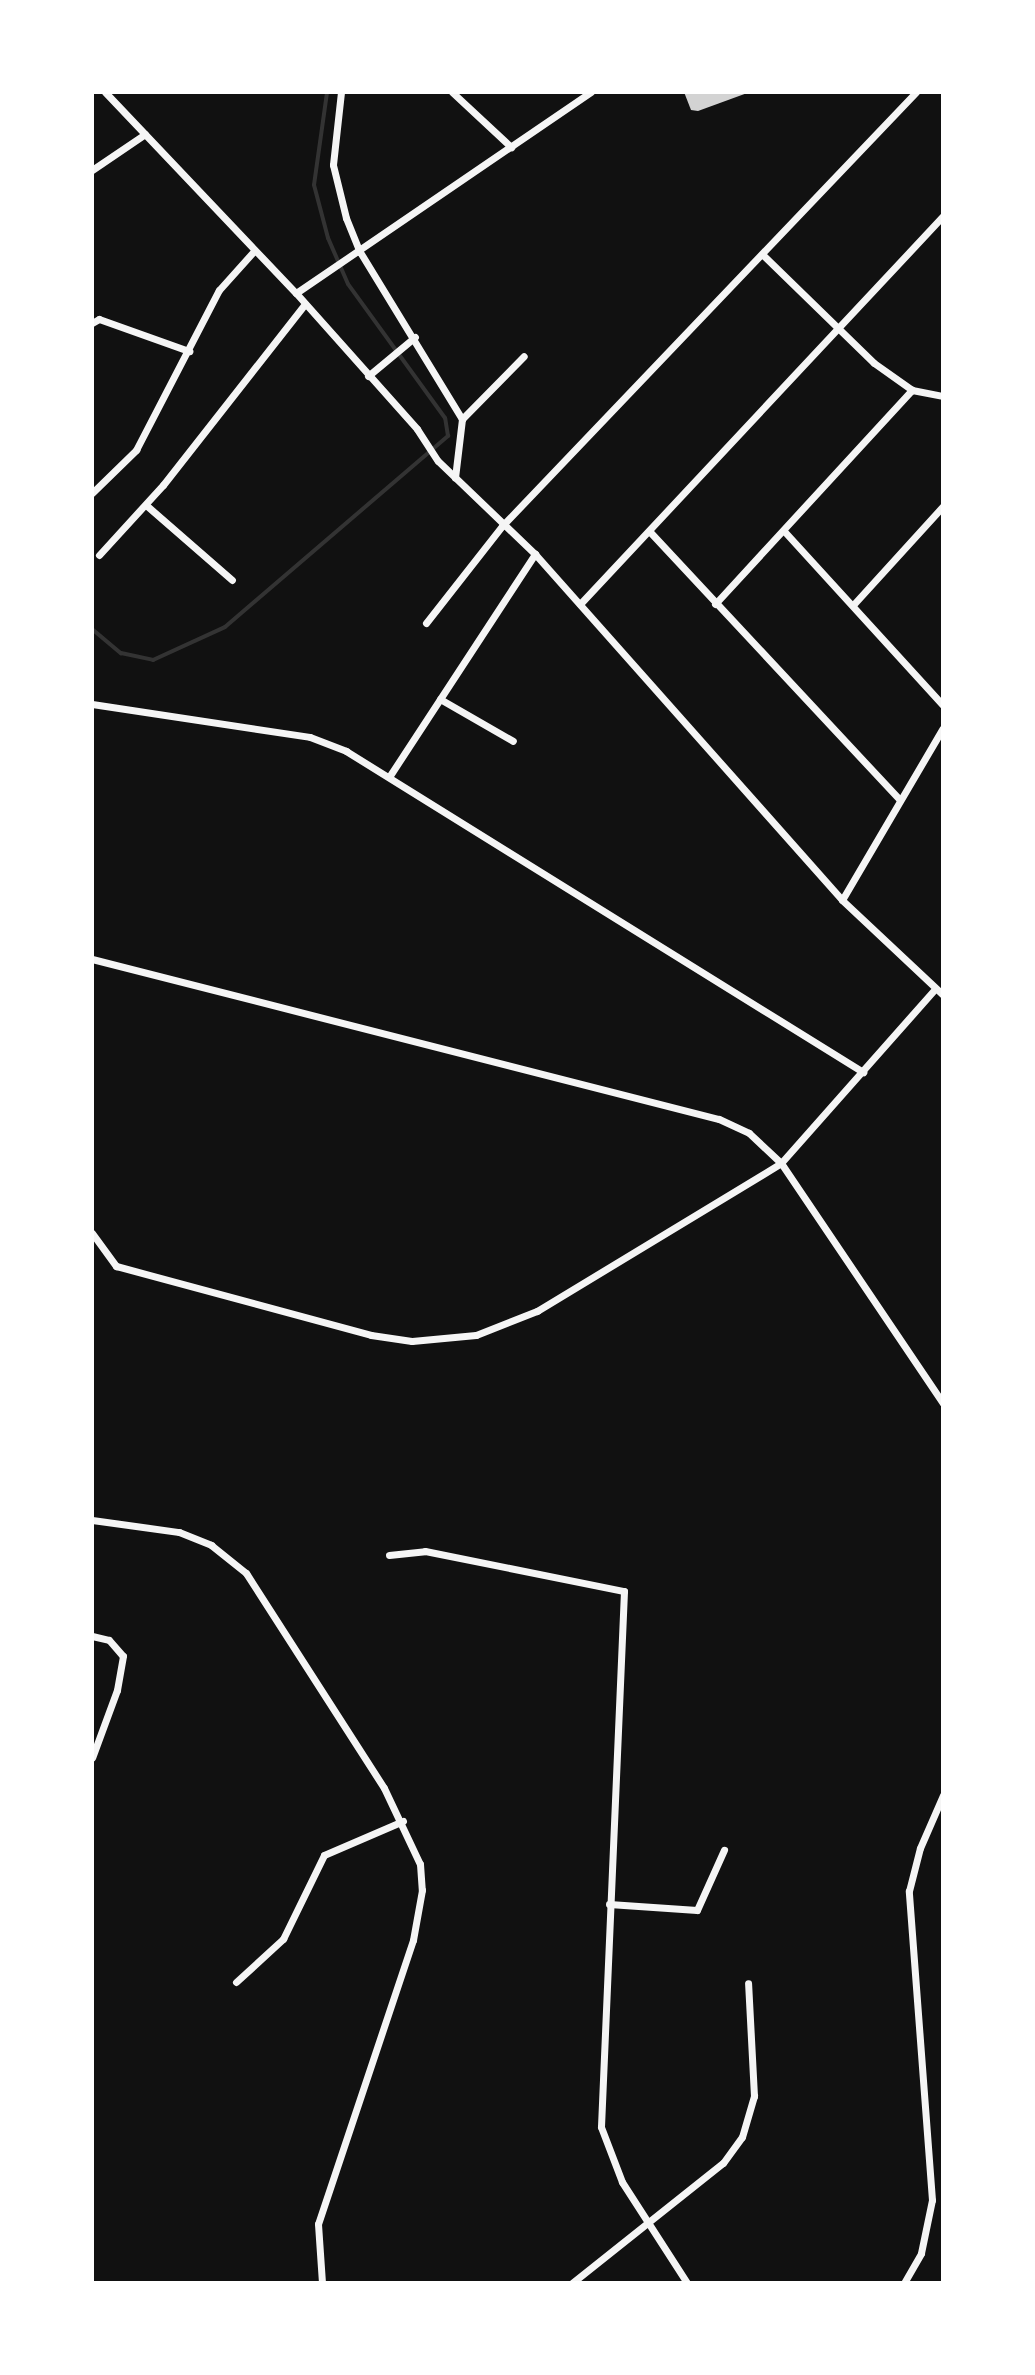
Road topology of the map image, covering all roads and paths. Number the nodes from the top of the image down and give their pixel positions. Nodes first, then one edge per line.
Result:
1 (105, 92) edge
2 (341, 92) edge
3 (452, 92) edge
4 (591, 92) edge
5 (916, 92) edge
6 (145, 134) junction
7 (511, 147) junction
8 (92, 170) edge
9 (943, 216) edge
10 (254, 251) junction
11 (360, 252) junction
12 (764, 256) junction
13 (296, 293) junction
14 (305, 304) junction
15 (94, 319) edge
16 (838, 331) junction
17 (412, 340) junction
18 (189, 351) junction
19 (524, 356) dead end
20 (368, 376) junction
21 (912, 390) junction
22 (943, 396) edge
23 (462, 419) junction
24 (455, 478) junction
25 (92, 493) edge
26 (146, 505) junction
27 (943, 506) edge
28 (502, 526) junction
29 (784, 531) junction
30 (651, 533) junction
31 (535, 554) junction
32 (99, 555) dead end
33 (232, 580) dead end
34 (580, 604) junction
35 (715, 604) junction
36 (853, 605) junction
37 (426, 623) dead end
38 (440, 699) junction
39 (92, 704) edge
40 (943, 705) edge
41 (943, 728) edge
42 (513, 741) dead end
43 (389, 777) junction
44 (899, 799) junction
45 (842, 900) junction
46 (92, 959) edge
47 (935, 989) junction
48 (943, 995) edge
49 (863, 1072) junction
50 (781, 1163) junction
51 (92, 1233) edge
52 (943, 1403) edge
53 (92, 1520) edge
54 (389, 1555) dead end
55 (92, 1636) edge
56 (92, 1758) edge
57 (943, 1795) edge
58 (403, 1821) junction
59 (724, 1850) dead end
60 (609, 1904) junction
61 (236, 1982) dead end
62 (748, 1983) dead end
63 (648, 2224) junction
64 (322, 2283) edge
65 (572, 2283) edge
66 (687, 2283) edge
67 (904, 2283) edge

1 - 6 street
2 - 11 street
3 - 7 street
4 - 7 street
5 - 12 street
6 - 8 street
6 - 10 street
7 - 11 street
9 - 16 street
10 - 13 street
10 - 18 street
11 - 13 street
11 - 17 street
12 - 16 street
12 - 28 street
13 - 14 street
14 - 20 street
14 - 26 street
15 - 18 street
16 - 21 street
16 - 30 street
17 - 20 street
17 - 23 street
18 - 25 street
19 - 23 street
20 - 24 street
21 - 22 street
21 - 29 street
23 - 24 street
24 - 28 street
26 - 32 street
26 - 33 street
27 - 36 street
28 - 31 street
28 - 37 street
29 - 35 street
29 - 36 street
30 - 34 street
30 - 35 street
31 - 34 street
31 - 38 street
34 - 45 street
35 - 44 street
36 - 40 street
38 - 42 street
38 - 43 street
39 - 43 street
41 - 44 street
43 - 49 street
44 - 45 street
45 - 47 street
46 - 50 street
47 - 48 street
47 - 49 street
49 - 50 street
50 - 51 street
50 - 52 street
53 - 58 street
54 - 60 street
55 - 56 street
57 - 67 street
58 - 61 street
58 - 64 street
59 - 60 street
60 - 63 street
62 - 63 street
63 - 65 street
63 - 66 street

